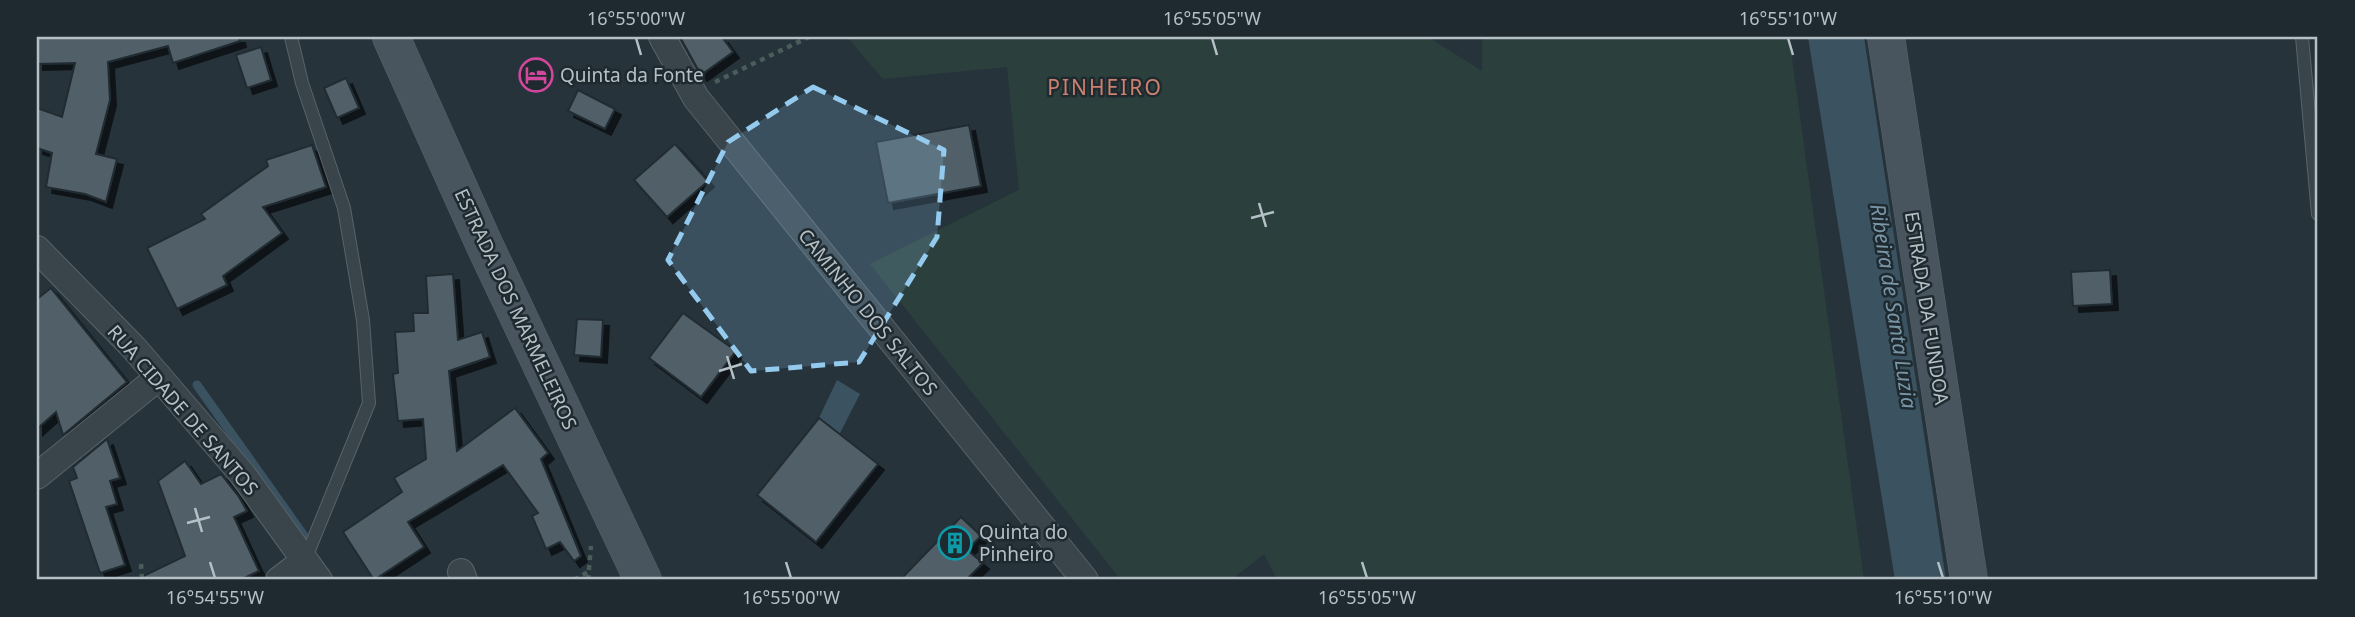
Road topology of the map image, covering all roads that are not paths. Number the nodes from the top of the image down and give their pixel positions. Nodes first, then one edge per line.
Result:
1 (291, 37) edge
2 (391, 37) edge
3 (662, 37) edge
4 (1886, 37) edge
5 (2302, 37) edge
6 (2318, 214) edge
7 (37, 249) edge
8 (47, 277) edge
9 (159, 377) junction
10 (37, 476) edge
11 (312, 571) edge
12 (279, 580) edge
13 (643, 580) edge
14 (1086, 580) edge
15 (1969, 580) edge

1 - 11 lane
2 - 13 main road, ESTRADA DOS MARMELEIROS
3 - 14 street, CAMINHO DOS SALTOS
4 - 15 main road, ESTRADA DA FUNDOA
5 - 6 lane
7 - 8 street, RUA CIDADE DE SANTOS
8 - 9 street, RUA CIDADE DE SANTOS
9 - 10 street
9 - 11 street, RUA CIDADE DE SANTOS
11 - 12 street

